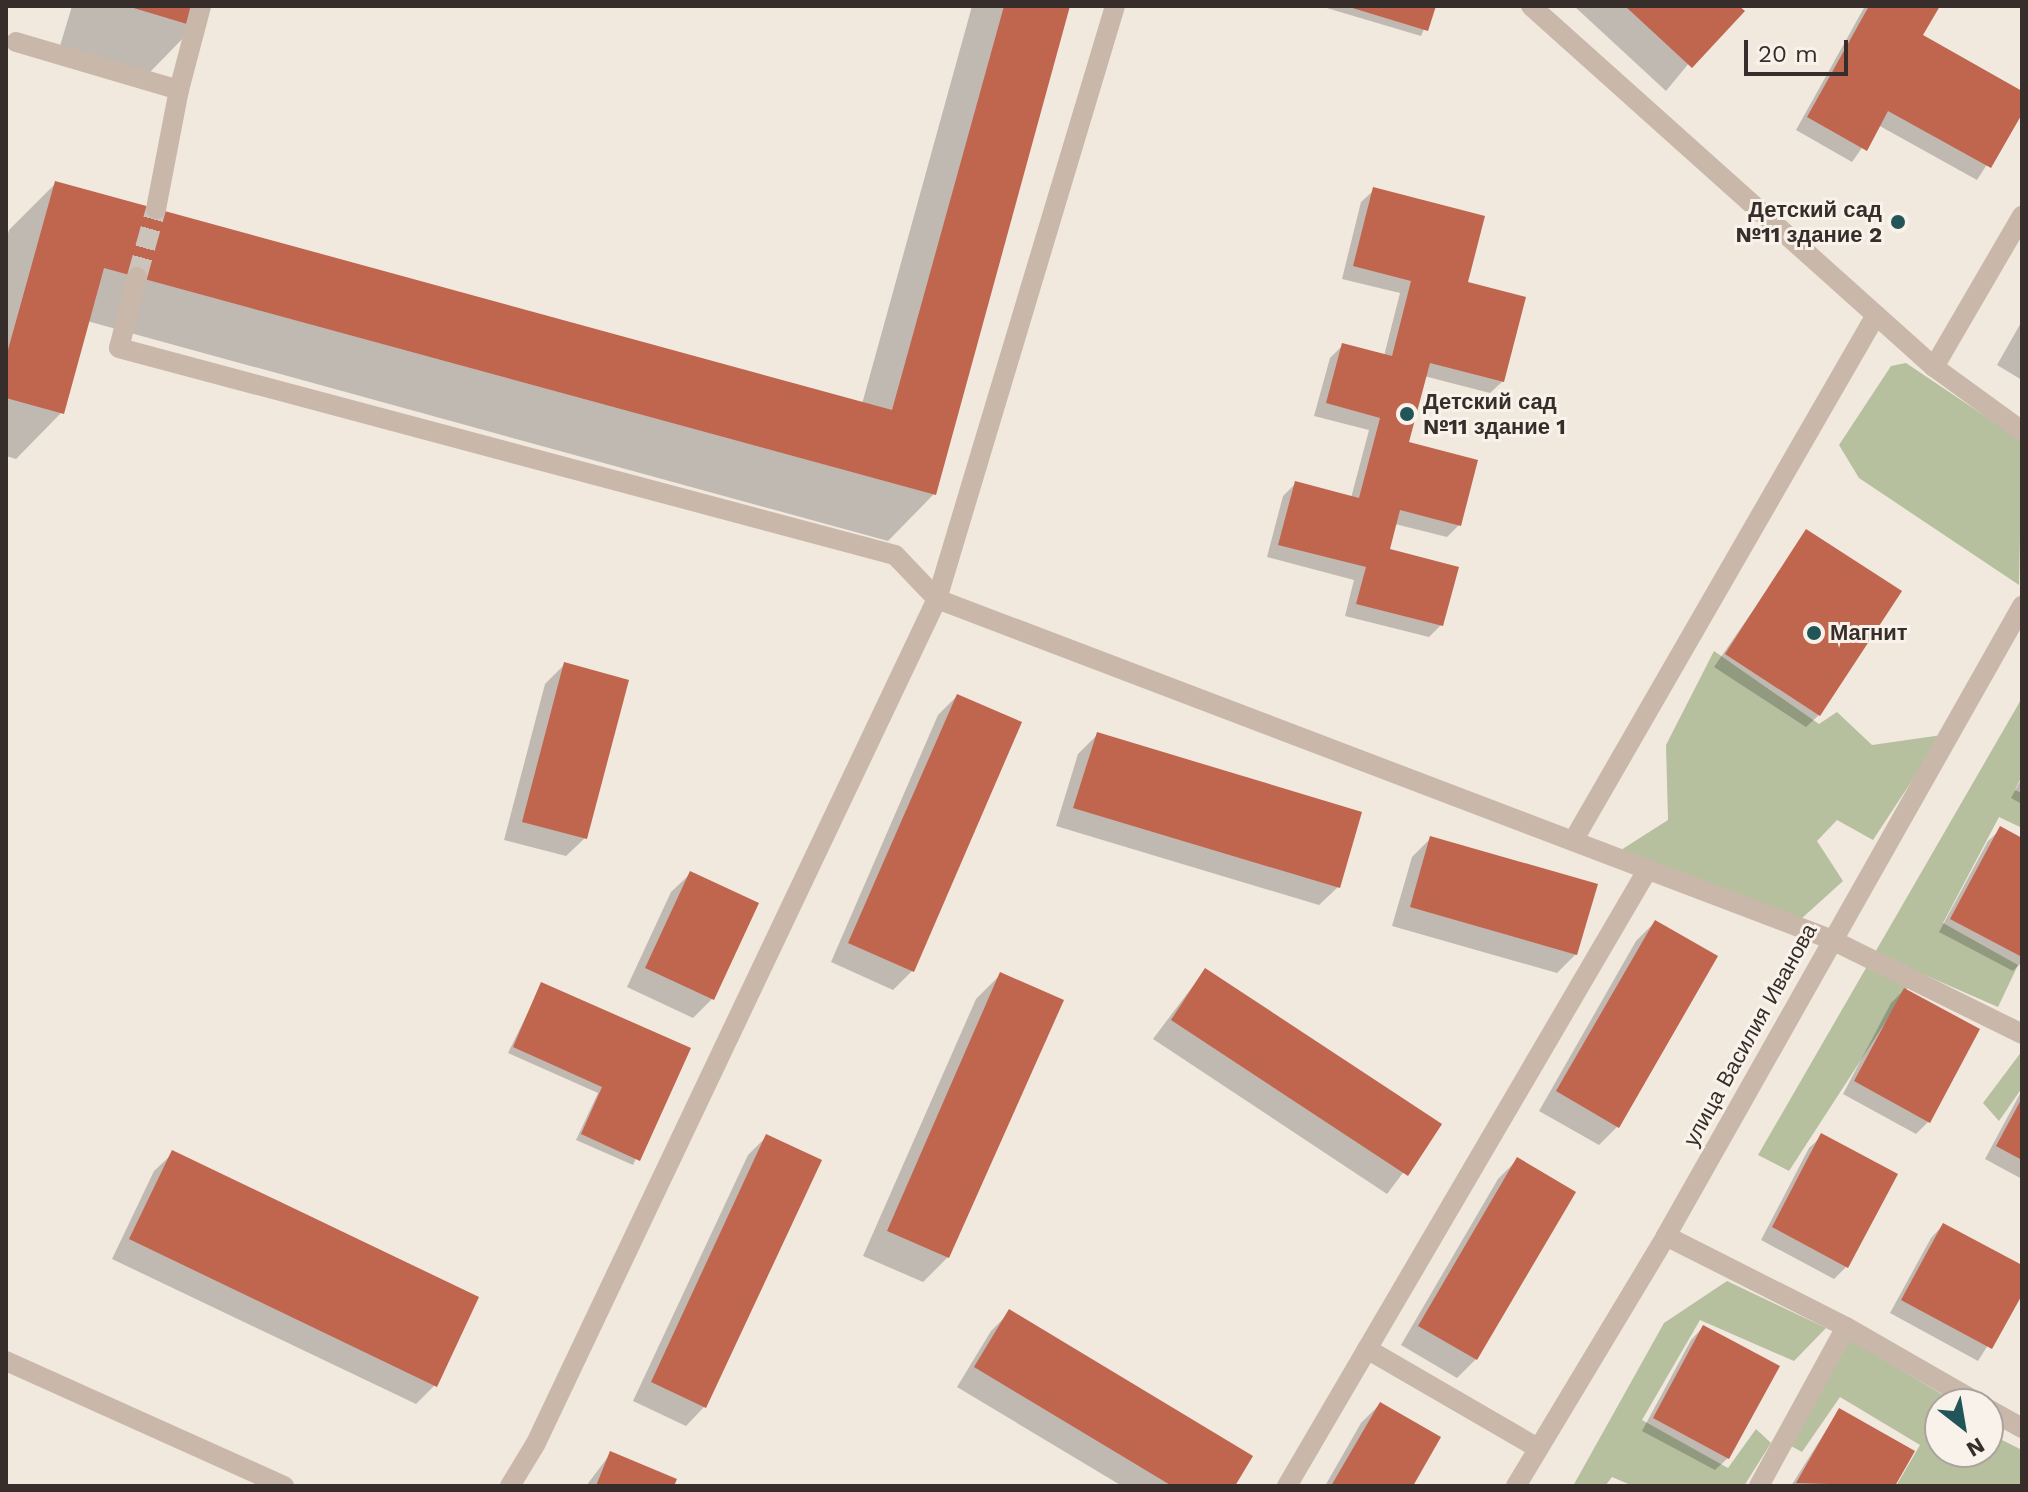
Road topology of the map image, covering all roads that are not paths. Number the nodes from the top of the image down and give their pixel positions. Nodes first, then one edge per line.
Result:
1 (201, 6) edge
2 (1115, 6) edge
3 (1531, 6) edge
4 (16, 42) dead end
5 (179, 90) junction
6 (156, 209) tunnel mouth
7 (2022, 216) edge
8 (137, 277) tunnel mouth
9 (1876, 315) junction
10 (1934, 367) junction
11 (2022, 431) edge
12 (937, 599) junction
13 (2022, 606) edge
14 (1573, 841) junction
15 (1648, 869) junction
16 (1830, 939) junction
17 (2018, 1024) edge
18 (1666, 1236) junction
19 (1846, 1327) junction
20 (1367, 1349) junction
21 (6, 1361) edge
22 (1952, 1388) edge
23 (2004, 1418) edge
24 (2022, 1428) edge
25 (1538, 1448) junction
26 (284, 1486) edge
27 (510, 1486) edge
28 (1287, 1486) edge
29 (1516, 1486) edge
30 (1759, 1486) edge

1 - 5 street
2 - 12 street
3 - 9 street
4 - 5 street
5 - 6 street
7 - 10 street
8 - 12 street
9 - 10 street
9 - 14 street
10 - 11 street
12 - 14 street
12 - 27 street
13 - 16 street, улица Василия Иванова
14 - 15 street
15 - 16 street
15 - 20 street
16 - 17 street
16 - 18 street, улица Василия Иванова
18 - 19 street
18 - 25 street, улица Василия Иванова
19 - 22 street
19 - 30 street
20 - 25 street
20 - 28 street
21 - 26 street
23 - 24 street
25 - 29 street, улица Василия Иванова

